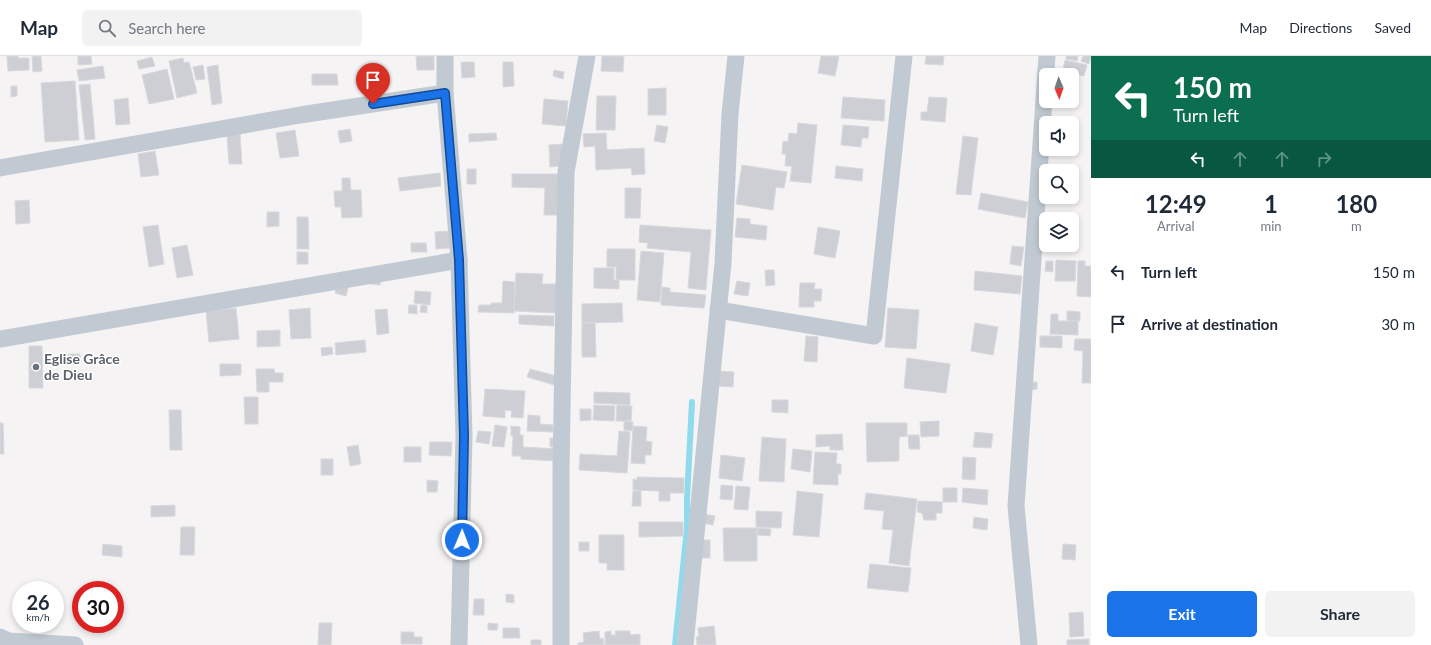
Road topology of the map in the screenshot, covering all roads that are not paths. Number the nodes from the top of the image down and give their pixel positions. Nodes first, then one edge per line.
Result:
1 (445, 56) edge
2 (587, 56) edge
3 (736, 56) edge
4 (904, 56) edge
5 (1047, 56) edge
6 (445, 93) junction
7 (0, 168) edge
8 (459, 260) junction
9 (718, 310) junction
10 (0, 339) edge
11 (6, 641) edge
12 (75, 645) edge
13 (459, 645) edge
14 (561, 645) edge
15 (685, 645) edge
16 (1029, 645) edge

1 - 6 street
2 - 14 street
3 - 9 street
4 - 9 street
5 - 16 street
6 - 7 street
6 - 8 street
8 - 10 street
8 - 13 street
9 - 15 street
11 - 12 street

